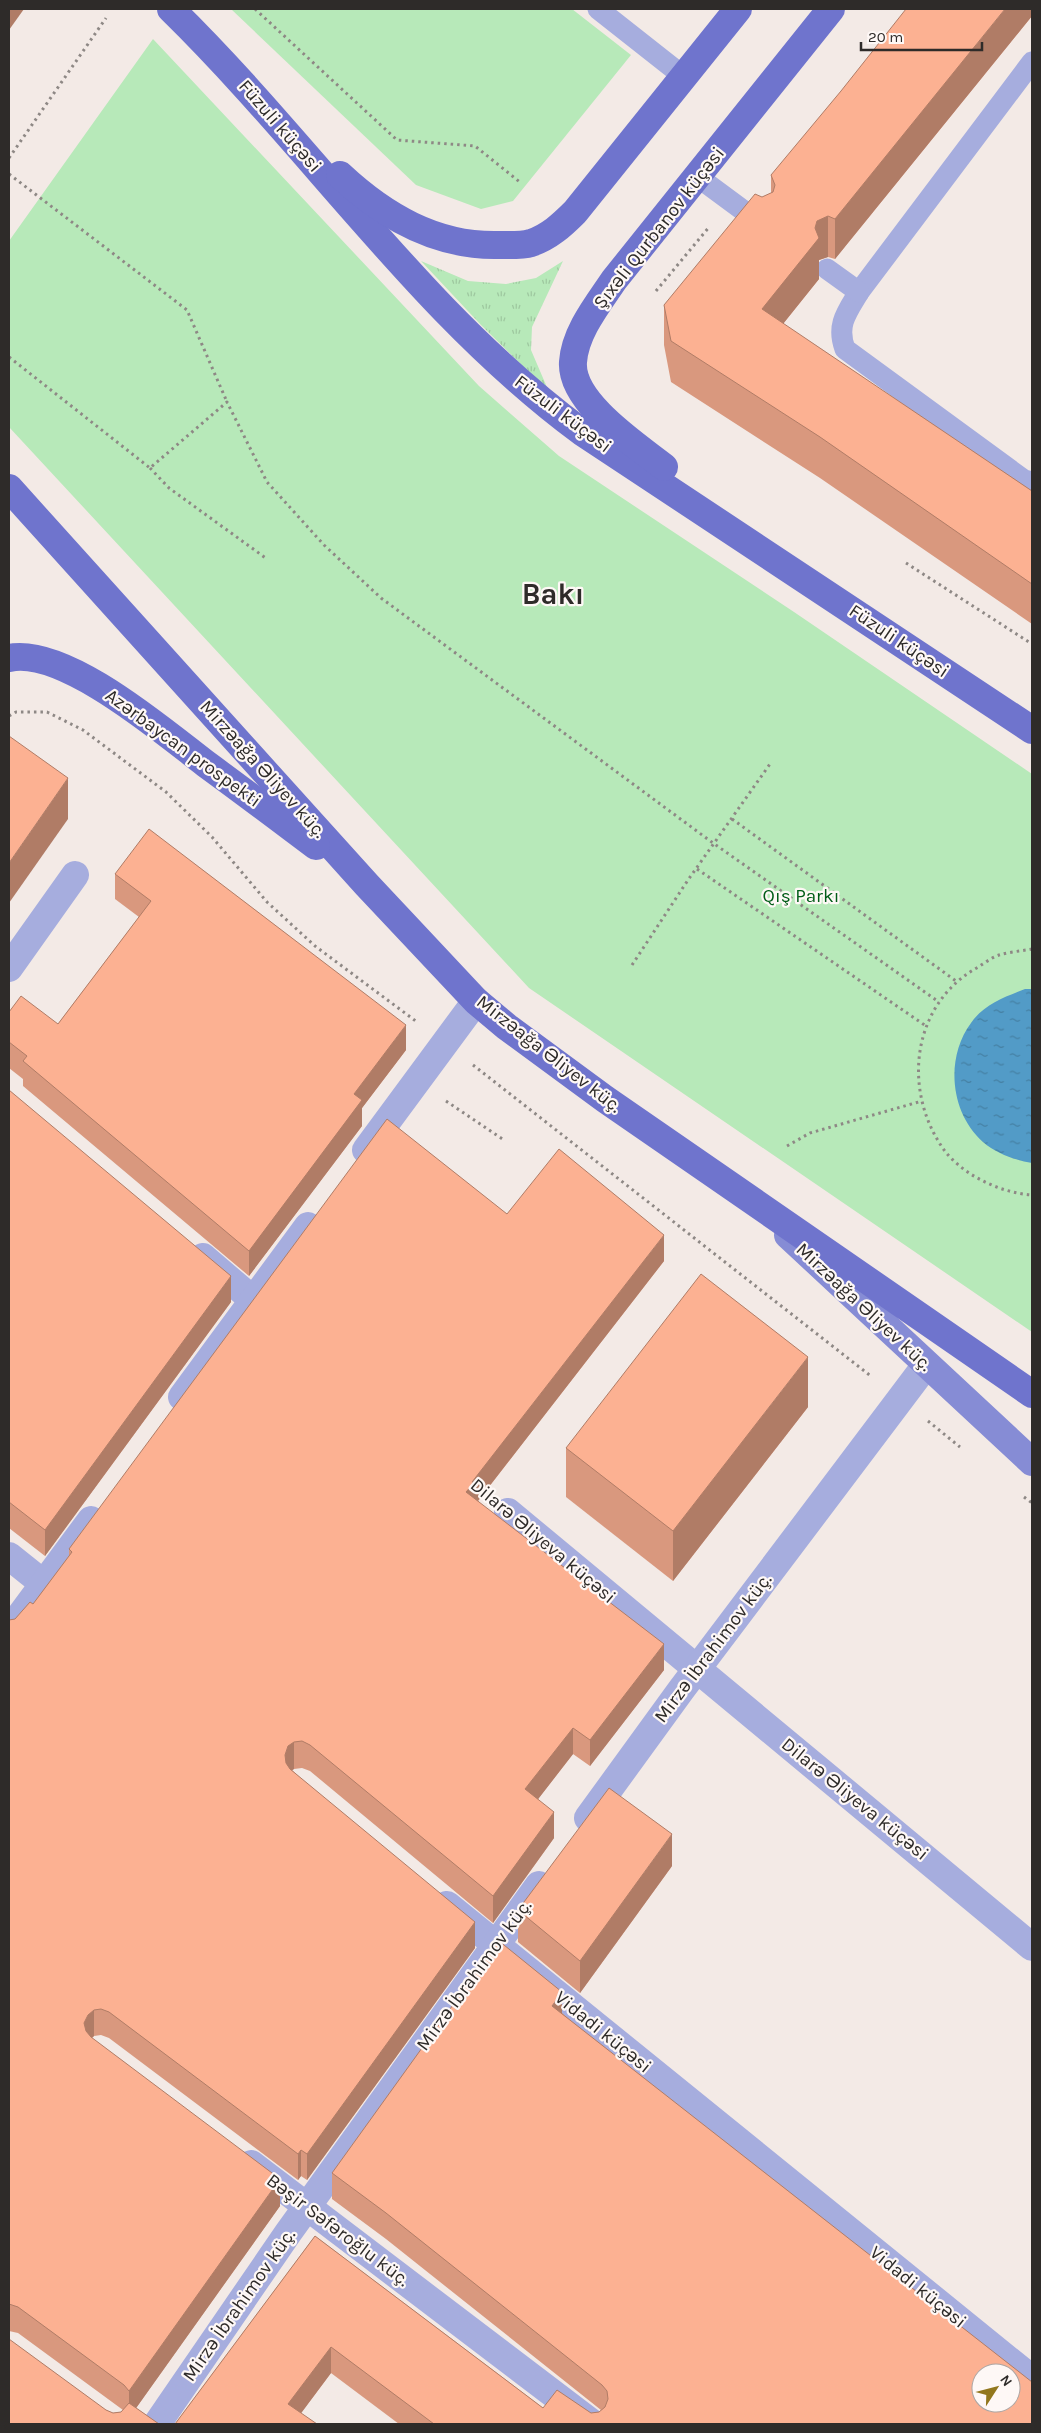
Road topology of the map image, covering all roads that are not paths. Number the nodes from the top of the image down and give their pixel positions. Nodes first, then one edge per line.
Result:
1 (171, 9) edge
2 (598, 9) edge
3 (738, 9) edge
4 (831, 9) edge
5 (1032, 62) edge
6 (683, 76) junction
7 (253, 94) junction
8 (698, 177) junction
9 (763, 225) edge
10 (827, 269) dead end
11 (859, 292) junction
12 (1032, 482) edge
13 (9, 488) edge
14 (834, 598) junction
15 (9, 658) edge
16 (1032, 730) edge
17 (75, 875) dead end
18 (367, 885) junction
19 (9, 968) edge
20 (476, 1001) junction
21 (352, 1168) edge
22 (748, 1198) junction
23 (323, 1207) edge
24 (184, 1242) edge
25 (253, 1300) junction
26 (926, 1365) junction
27 (1032, 1394) edge
28 (166, 1418) edge
29 (1032, 1462) edge
30 (108, 1497) edge
31 (508, 1512) dead end
32 (9, 1556) edge
33 (44, 1584) junction
34 (9, 1631) edge
35 (696, 1669) junction
36 (571, 1841) edge
37 (554, 1865) edge
38 (428, 1890) edge
39 (496, 1945) junction
40 (1032, 1946) edge
41 (228, 2146) edge
42 (308, 2207) junction
43 (1032, 2379) edge
44 (156, 2424) edge
45 (593, 2424) edge

1 - 7 main road, Füzuli küçəsi
2 - 6 lane
3 - 6 main road
4 - 8 main road, Şıxəli Qurbanov küçəsi
5 - 11 lane
6 - 7 main road
7 - 14 main road, Füzuli küçəsi
8 - 9 lane
8 - 14 main road, Şıxəli Qurbanov küçəsi
10 - 11 lane
11 - 12 lane
13 - 18 main road, Mirzəağa Əliyev küç.
14 - 16 main road, Füzuli küçəsi
15 - 18 main road, Azərbaycan prospekti
17 - 19 street
18 - 20 main road, Mirzəağa Əliyev küç.
20 - 21 street
20 - 22 main road, Mirzəağa Əliyev küç.
22 - 26 street, Mirzəağa Əliyev küç.
22 - 27 main road
23 - 25 street
24 - 25 street
25 - 28 street
26 - 29 street, Mirzəağa Əliyev küç.
26 - 35 street, Mirzə İbrahimov küç.
30 - 33 street
31 - 35 street, Dilarə Əliyeva küçəsi
32 - 33 street
33 - 34 street
35 - 36 street, Mirzə İbrahimov küç.
35 - 40 street, Dilarə Əliyeva küçəsi
37 - 39 street, Mirzə İbrahimov küç.
38 - 39 street, Vidadi küçəsi
39 - 42 street, Mirzə İbrahimov küç.
39 - 43 street, Vidadi küçəsi
41 - 42 street, Bəşir Səfəroğlu küç.
42 - 44 street, Mirzə İbrahimov küç.
42 - 45 street, Bəşir Səfəroğlu küç.

